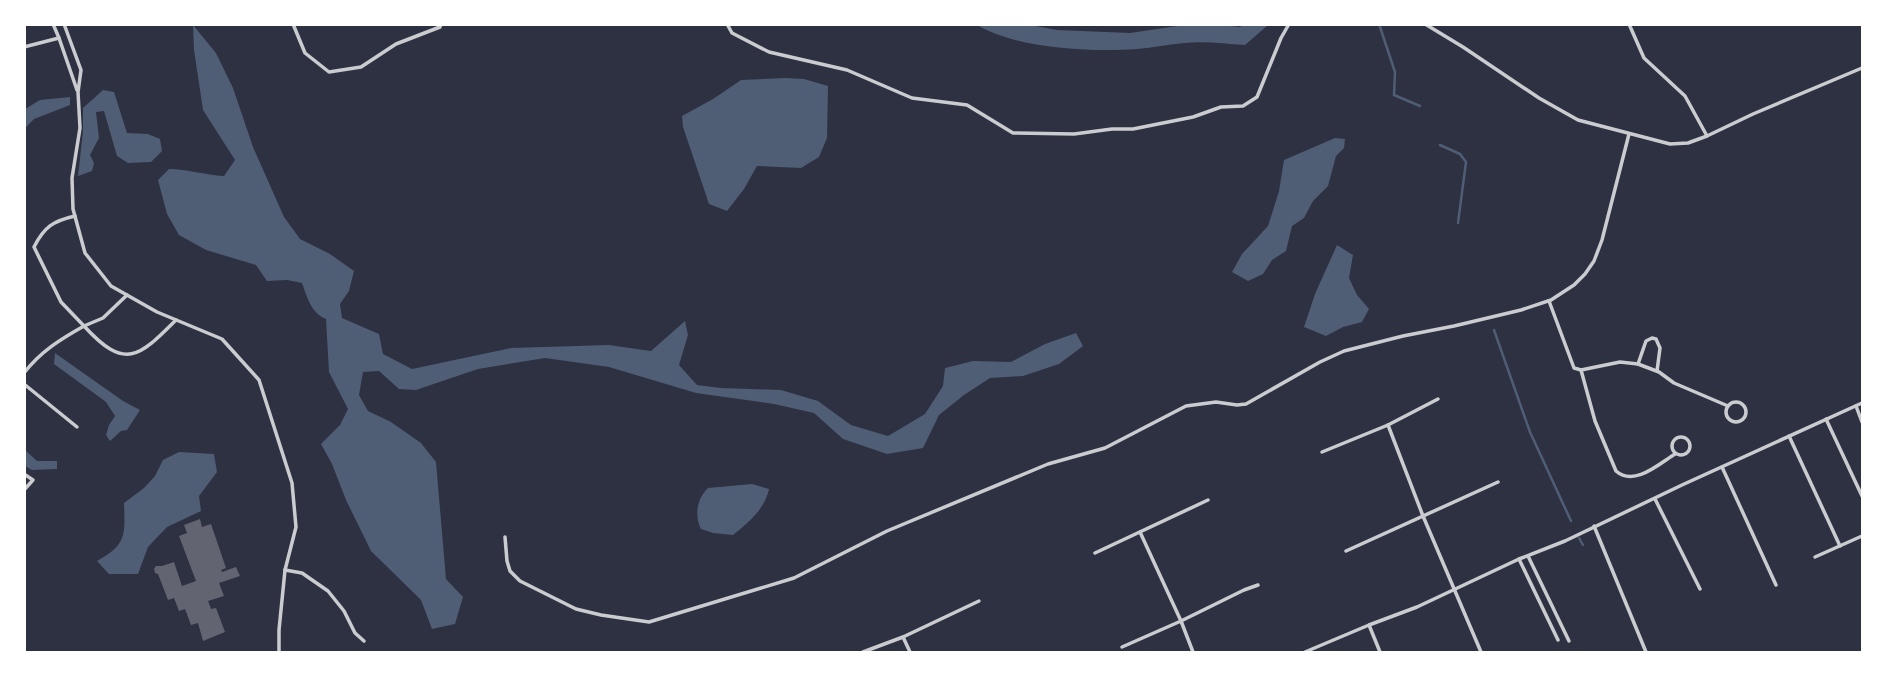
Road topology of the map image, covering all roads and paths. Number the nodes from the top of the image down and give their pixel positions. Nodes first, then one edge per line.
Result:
1 (53, 24) edge
2 (64, 24) edge
3 (293, 24) edge
4 (441, 24) edge
5 (727, 24) edge
6 (1289, 24) edge
7 (1424, 24) edge
8 (1629, 24) edge
9 (59, 38) junction
10 (24, 47) edge
11 (1863, 68) edge
12 (78, 92) junction
13 (1629, 134) junction
14 (1707, 136) junction
15 (75, 216) junction
16 (127, 295) junction
17 (1549, 301) junction
18 (176, 320) junction
19 (84, 326) junction
20 (1638, 364) junction
21 (1581, 370) junction
22 (1657, 371) junction
23 (24, 373) edge
24 (24, 384) edge
25 (1437, 399) dead end
26 (1863, 403) edge
27 (1728, 406) junction
28 (1856, 406) junction
29 (1826, 419) junction
30 (1863, 422) edge
31 (1388, 425) junction
32 (77, 428) dead end
33 (1789, 436) junction
34 (1322, 452) dead end
35 (1675, 454) junction
36 (1721, 467) junction
37 (24, 474) edge
38 (1498, 482) dead end
39 (24, 490) edge
40 (1863, 496) edge
41 (1655, 499) junction
42 (1208, 500) dead end
43 (1423, 516) junction
44 (1594, 526) junction
45 (1140, 532) junction
46 (1863, 536) edge
47 (505, 537) dead end
48 (1840, 545) junction
49 (1346, 551) dead end
50 (1095, 553) dead end
51 (1528, 556) junction
52 (1815, 557) dead end
53 (1520, 559) junction
54 (285, 570) junction
55 (1258, 585) dead end
56 (1776, 585) dead end
57 (1455, 589) junction
58 (1700, 589) dead end
59 (979, 601) dead end
60 (1181, 621) junction
61 (1369, 625) junction
62 (903, 636) junction
63 (1558, 640) dead end
64 (364, 641) dead end
65 (1569, 641) dead end
66 (1122, 647) dead end
67 (279, 653) edge
68 (863, 653) edge
69 (910, 653) edge
70 (1193, 653) edge
71 (1306, 653) edge
72 (1380, 653) edge
73 (1481, 653) edge
74 (1646, 653) edge

1 - 9 street
2 - 12 street
3 - 4 street
5 - 6 street
7 - 13 street
8 - 14 street
9 - 10 street
9 - 12 street
11 - 14 street
12 - 15 street
13 - 14 street
13 - 17 street
15 - 16 street
15 - 19 street
16 - 18 street
16 - 19 street
17 - 21 street
17 - 47 street
18 - 19 street
18 - 54 street
19 - 23 street
20 - 21 street
20 - 22 street
20 - 22 street
21 - 35 street
22 - 27 street
24 - 32 street
25 - 31 street
26 - 28 street
27 - 27 street
28 - 29 street
28 - 30 street
29 - 33 street
29 - 40 street
31 - 34 street
31 - 43 street
33 - 36 street
33 - 48 street
35 - 35 street
36 - 41 street
36 - 56 street
37 - 39 street
38 - 43 street
41 - 44 street
41 - 58 street
42 - 45 street
43 - 49 street
43 - 57 street
44 - 51 street
44 - 74 street
45 - 50 street
45 - 60 street
46 - 48 street
48 - 52 street
51 - 53 street
51 - 65 street
53 - 57 street
53 - 63 street
54 - 64 street
54 - 67 street
55 - 60 street
57 - 61 street
57 - 73 street
59 - 62 street
60 - 66 street
60 - 70 street
61 - 71 street
61 - 72 street
62 - 68 street
62 - 69 street

